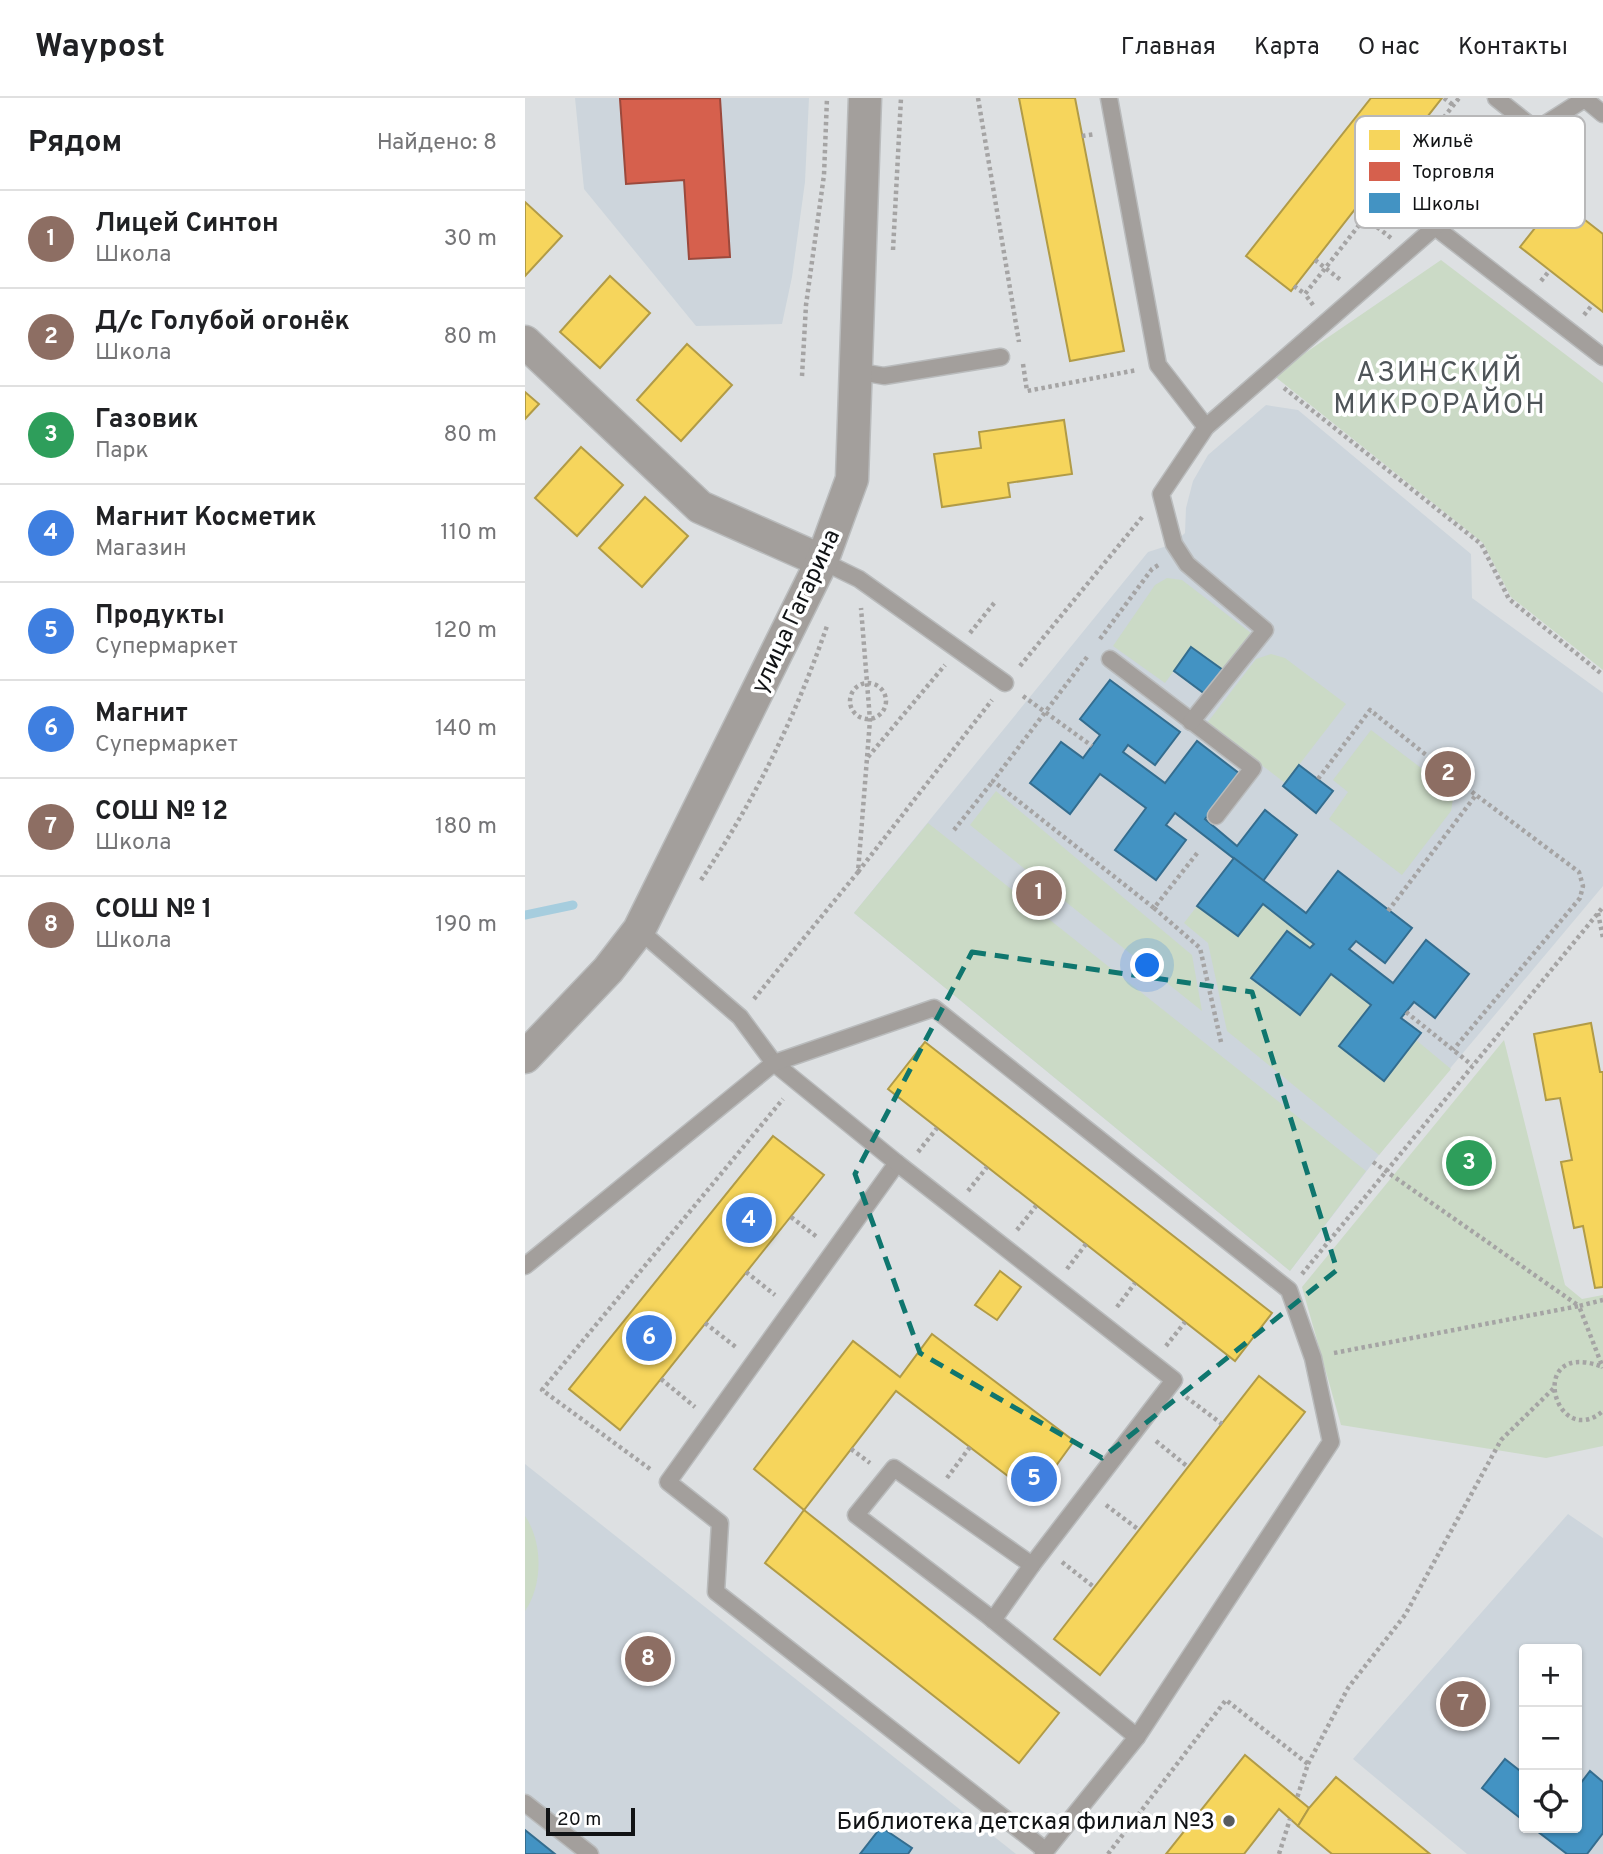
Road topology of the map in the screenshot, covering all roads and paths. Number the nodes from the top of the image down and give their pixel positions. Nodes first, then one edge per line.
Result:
1 (827, 98) edge
2 (866, 98) edge
3 (978, 98) edge
4 (1109, 98) edge
5 (1444, 98) edge
6 (1459, 98) edge
7 (1496, 98) edge
8 (1585, 99) edge
9 (1453, 106) junction
10 (1603, 114) edge
11 (1445, 116) edge
12 (1518, 116) edge
13 (1558, 116) edge
14 (1357, 228) edge
15 (1378, 228) edge
16 (1434, 228) edge
17 (1444, 228) edge
18 (1408, 251) junction
19 (1315, 260) dead end
20 (1325, 268) junction
21 (1294, 286) dead end
22 (1305, 294) junction
23 (1359, 294) junction
24 (1327, 322) junction
25 (525, 342) edge
26 (1001, 357) dead end
27 (1603, 357) edge
28 (1158, 366) junction
29 (855, 372) junction
30 (1267, 374) junction
31 (802, 376) dead end
32 (1206, 426) junction
33 (1161, 494) junction
34 (1179, 553) junction
35 (822, 561) junction
36 (859, 579) junction
37 (995, 602) dead end
38 (957, 649) junction
39 (1110, 659) dead end
40 (1603, 675) edge
41 (866, 682) junction
42 (1005, 683) junction
43 (1046, 712) junction
44 (870, 720) junction
45 (1191, 722) junction
46 (1092, 746) dead end
47 (867, 758) junction
48 (1318, 779) dead end
49 (993, 781) junction
50 (1476, 795) junction
51 (1216, 816) dead end
52 (954, 830) dead end
53 (1198, 852) dead end
54 (858, 872) junction
55 (1603, 907) edge
56 (1154, 908) junction
57 (1388, 911) dead end
58 (1598, 913) junction
59 (639, 930) junction
60 (1603, 938) edge
61 (1406, 1012) dead end
62 (740, 1017) junction
63 (1221, 1042) dead end
64 (1453, 1050) junction
65 (525, 1057) edge
66 (774, 1063) junction
67 (1472, 1065) junction
68 (767, 1117) dead end
69 (937, 1128) dead end
70 (1373, 1162) dead end
71 (901, 1166) junction
72 (987, 1167) dead end
73 (1385, 1170) junction
74 (1036, 1206) dead end
75 (955, 1207) junction
76 (791, 1217) dead end
77 (1086, 1244) dead end
78 (1004, 1247) junction
79 (834, 1251) junction
80 (525, 1266) edge
81 (746, 1272) dead end
82 (1135, 1283) dead end
83 (1054, 1285) junction
84 (1289, 1290) junction
85 (1603, 1300) edge
86 (1579, 1306) junction
87 (792, 1309) junction
88 (1185, 1322) dead end
89 (705, 1323) dead end
90 (1104, 1324) junction
91 (1313, 1357) junction
92 (754, 1362) junction
93 (1153, 1363) junction
94 (1602, 1367) edge
95 (661, 1380) dead end
96 (1171, 1385) junction
97 (1555, 1387) junction
98 (1603, 1411) edge
99 (712, 1421) junction
100 (1222, 1424) dead end
101 (1138, 1427) junction
102 (970, 1447) dead end
103 (1188, 1467) dead end
104 (668, 1482) junction
105 (1089, 1491) junction
106 (933, 1496) junction
107 (1139, 1530) dead end
108 (1044, 1549) junction
109 (1032, 1565) junction
110 (1094, 1587) dead end
111 (993, 1620) junction
112 (1137, 1737) junction
113 (1308, 1764) junction
114 (1297, 1798) dead end
115 (525, 1803) edge
116 (1290, 1819) dead end
117 (1044, 1852) edge
118 (590, 1854) edge
119 (1108, 1854) edge
120 (1279, 1854) edge

1 - 31 path
2 - 29 street, улица Гагарина
3 - 28 path
4 - 28 lane
5 - 9 path
6 - 9 path
7 - 12 lane
8 - 10 lane
8 - 13 lane
9 - 11 path
14 - 20 path
15 - 18 path
16 - 18 lane
17 - 27 lane
18 - 23 lane
19 - 20 path
20 - 22 path
20 - 23 path
21 - 22 path
22 - 24 path
23 - 24 lane
24 - 30 lane
25 - 35 street
26 - 29 lane
28 - 32 lane
29 - 35 street, улица Гагарина
30 - 32 lane
30 - 40 path
32 - 33 lane
33 - 34 lane
33 - 42 path
34 - 43 path
34 - 45 lane
35 - 36 lane
35 - 59 street, улица Гагарина
36 - 38 lane
36 - 41 path
37 - 38 path
38 - 42 lane
38 - 47 path
39 - 45 lane
41 - 44 path
41 - 44 path
41 - 44 path
42 - 43 path
42 - 54 path
43 - 46 path
43 - 49 path
44 - 47 path
45 - 51 lane
47 - 54 path
48 - 50 path
49 - 52 path
49 - 56 path
50 - 57 path
50 - 64 path
53 - 56 path
54 - 62 path
55 - 58 path
56 - 63 path
58 - 60 path
58 - 67 path
59 - 62 lane
59 - 65 street, улица Гагарина
61 - 64 path
62 - 66 lane
64 - 67 path
66 - 71 lane
66 - 80 lane
66 - 84 lane
67 - 73 path
68 - 104 path
69 - 71 path
70 - 73 path
71 - 75 lane
71 - 79 lane
72 - 75 path
73 - 84 path
73 - 86 path
74 - 78 path
75 - 78 lane
76 - 79 path
77 - 83 path
78 - 83 lane
79 - 87 lane
81 - 87 path
82 - 90 path
83 - 90 lane
84 - 91 lane
85 - 86 path
86 - 91 path
86 - 94 path
87 - 92 lane
88 - 93 path
89 - 92 path
90 - 93 lane
91 - 112 lane
92 - 99 lane
93 - 96 lane
94 - 97 path
95 - 99 path
96 - 100 path
96 - 101 lane
97 - 98 path
97 - 113 path
99 - 104 lane
101 - 103 path
101 - 105 lane
102 - 106 path
104 - 117 lane
105 - 107 path
105 - 108 lane
106 - 109 lane
106 - 111 lane
108 - 109 lane
108 - 110 path
109 - 111 lane
111 - 112 lane
112 - 117 lane
113 - 114 path
113 - 119 path
115 - 118 lane
116 - 120 path

